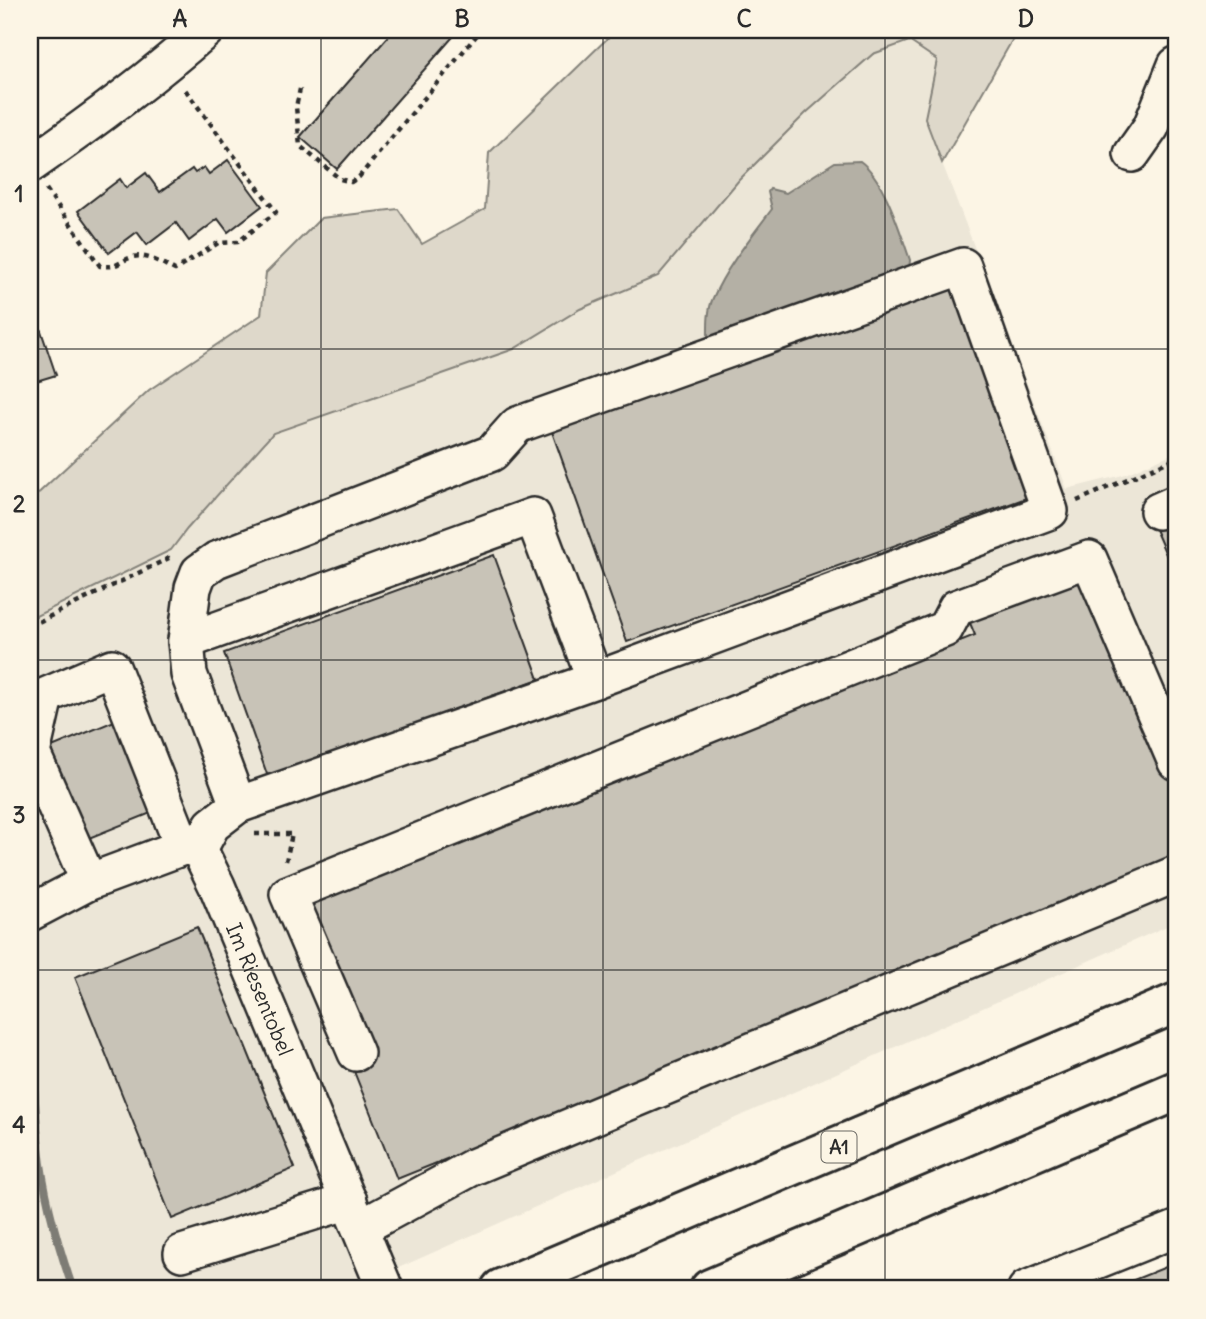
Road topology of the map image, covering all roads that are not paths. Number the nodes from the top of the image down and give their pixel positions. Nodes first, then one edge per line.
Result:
1 (206, 30) edge
2 (1176, 65) edge
3 (1132, 154) dead end
4 (38, 176) edge
5 (186, 641) junction
6 (595, 680) junction
7 (1176, 762) edge
8 (208, 831) junction
9 (1176, 874) edge
10 (89, 882) junction
11 (35, 911) edge
12 (1176, 1003) edge
13 (356, 1053) dead end
14 (1176, 1091) edge
15 (354, 1214) junction
16 (1176, 1229) edge
17 (182, 1253) dead end
18 (385, 1289) edge
19 (501, 1289) edge
20 (710, 1289) edge
21 (1026, 1289) edge

1 - 4 street
2 - 3 street
5 - 6 street
5 - 6 street
5 - 8 street
6 - 8 street
7 - 13 street
8 - 10 street
8 - 10 street
8 - 15 street, Im Riesentobel
9 - 15 street
10 - 11 street
12 - 19 highway, A1
14 - 20 highway
15 - 17 street
15 - 18 street, Im Riesentobel
16 - 21 street

